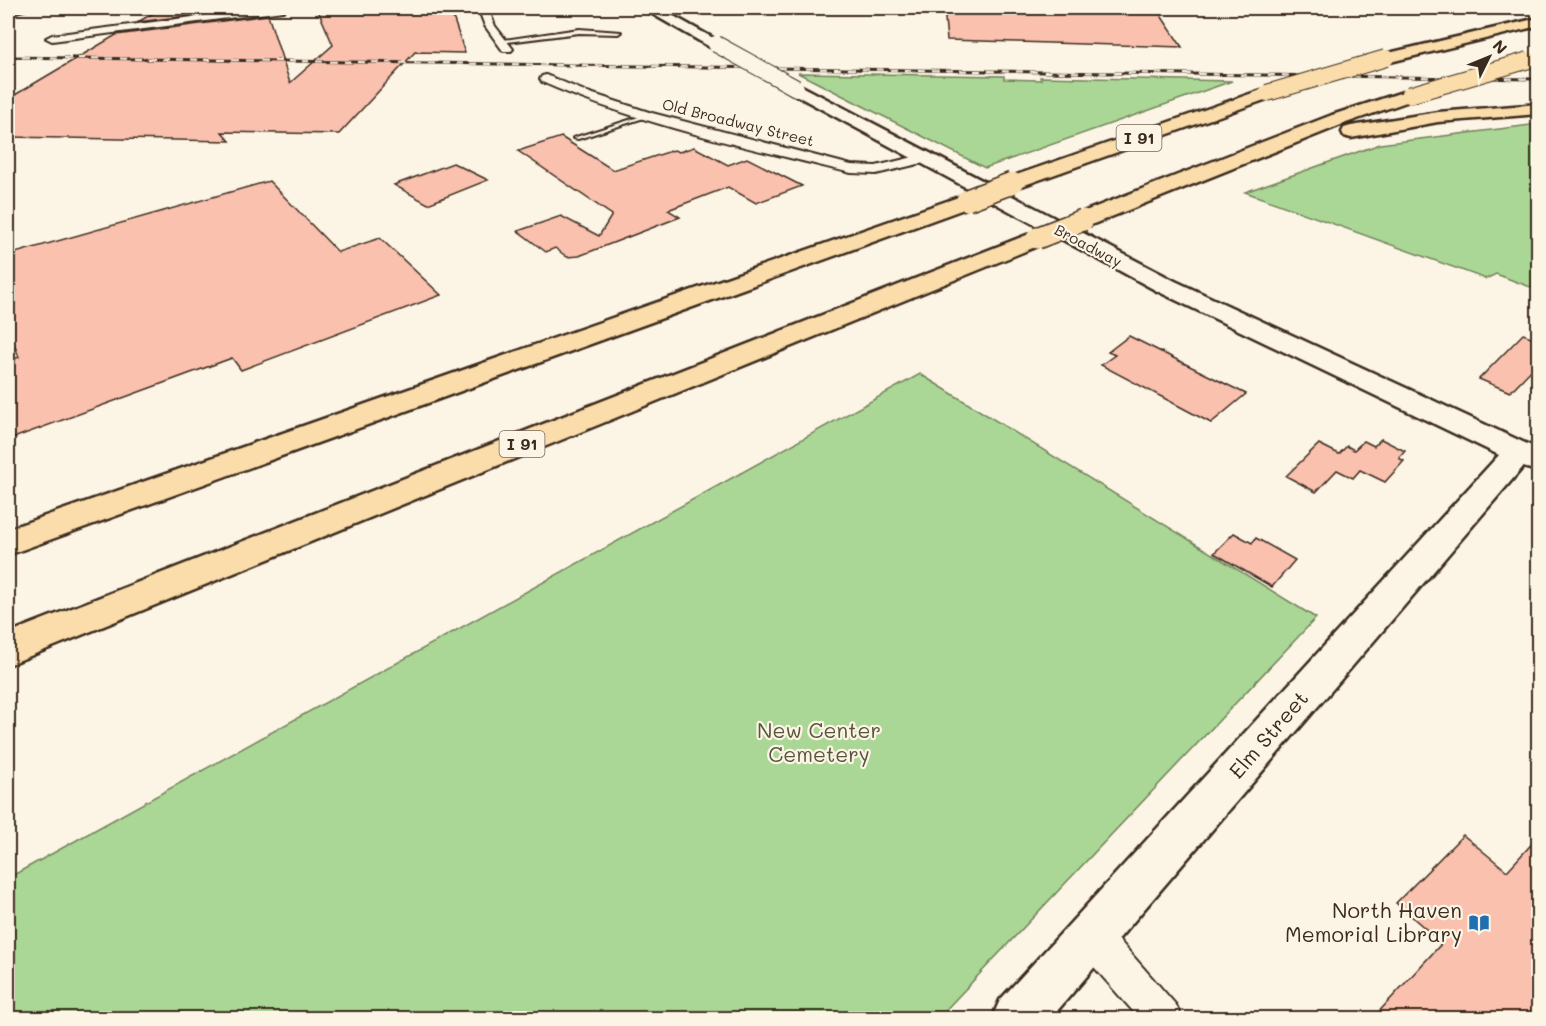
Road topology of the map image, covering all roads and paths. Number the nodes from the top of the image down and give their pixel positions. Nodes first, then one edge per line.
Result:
1 (26, 8) edge
2 (283, 8) edge
3 (513, 8) edge
4 (649, 8) edge
5 (484, 10) edge
6 (8, 11) edge
7 (1539, 22) edge
8 (618, 32) dead end
9 (52, 38) dead end
10 (503, 45) joint
11 (1534, 59) edge
12 (546, 79) dead end
13 (1539, 109) edge
14 (647, 117) junction
15 (576, 138) dead end
16 (926, 158) junction
17 (1234, 160) junction
18 (1529, 456) edge
19 (8, 542) edge
20 (8, 649) edge
21 (1092, 936) junction
22 (1018, 1018) edge
23 (1163, 1018) edge

1 - 6 street
2 - 9 street
3 - 5 lane
4 - 16 main road, Broadway, bridge
5 - 10 street
7 - 19 highway, I 91, bridge
8 - 10 lane
11 - 17 highway, I 91, bridge
12 - 14 street, Old Broadway Street
13 - 17 highway
14 - 15 lane
14 - 16 street, Old Broadway Street
16 - 18 main road, Broadway
17 - 20 highway, I 91, bridge
18 - 21 main road, Elm Street
21 - 22 main road, Elm Street
21 - 23 street

